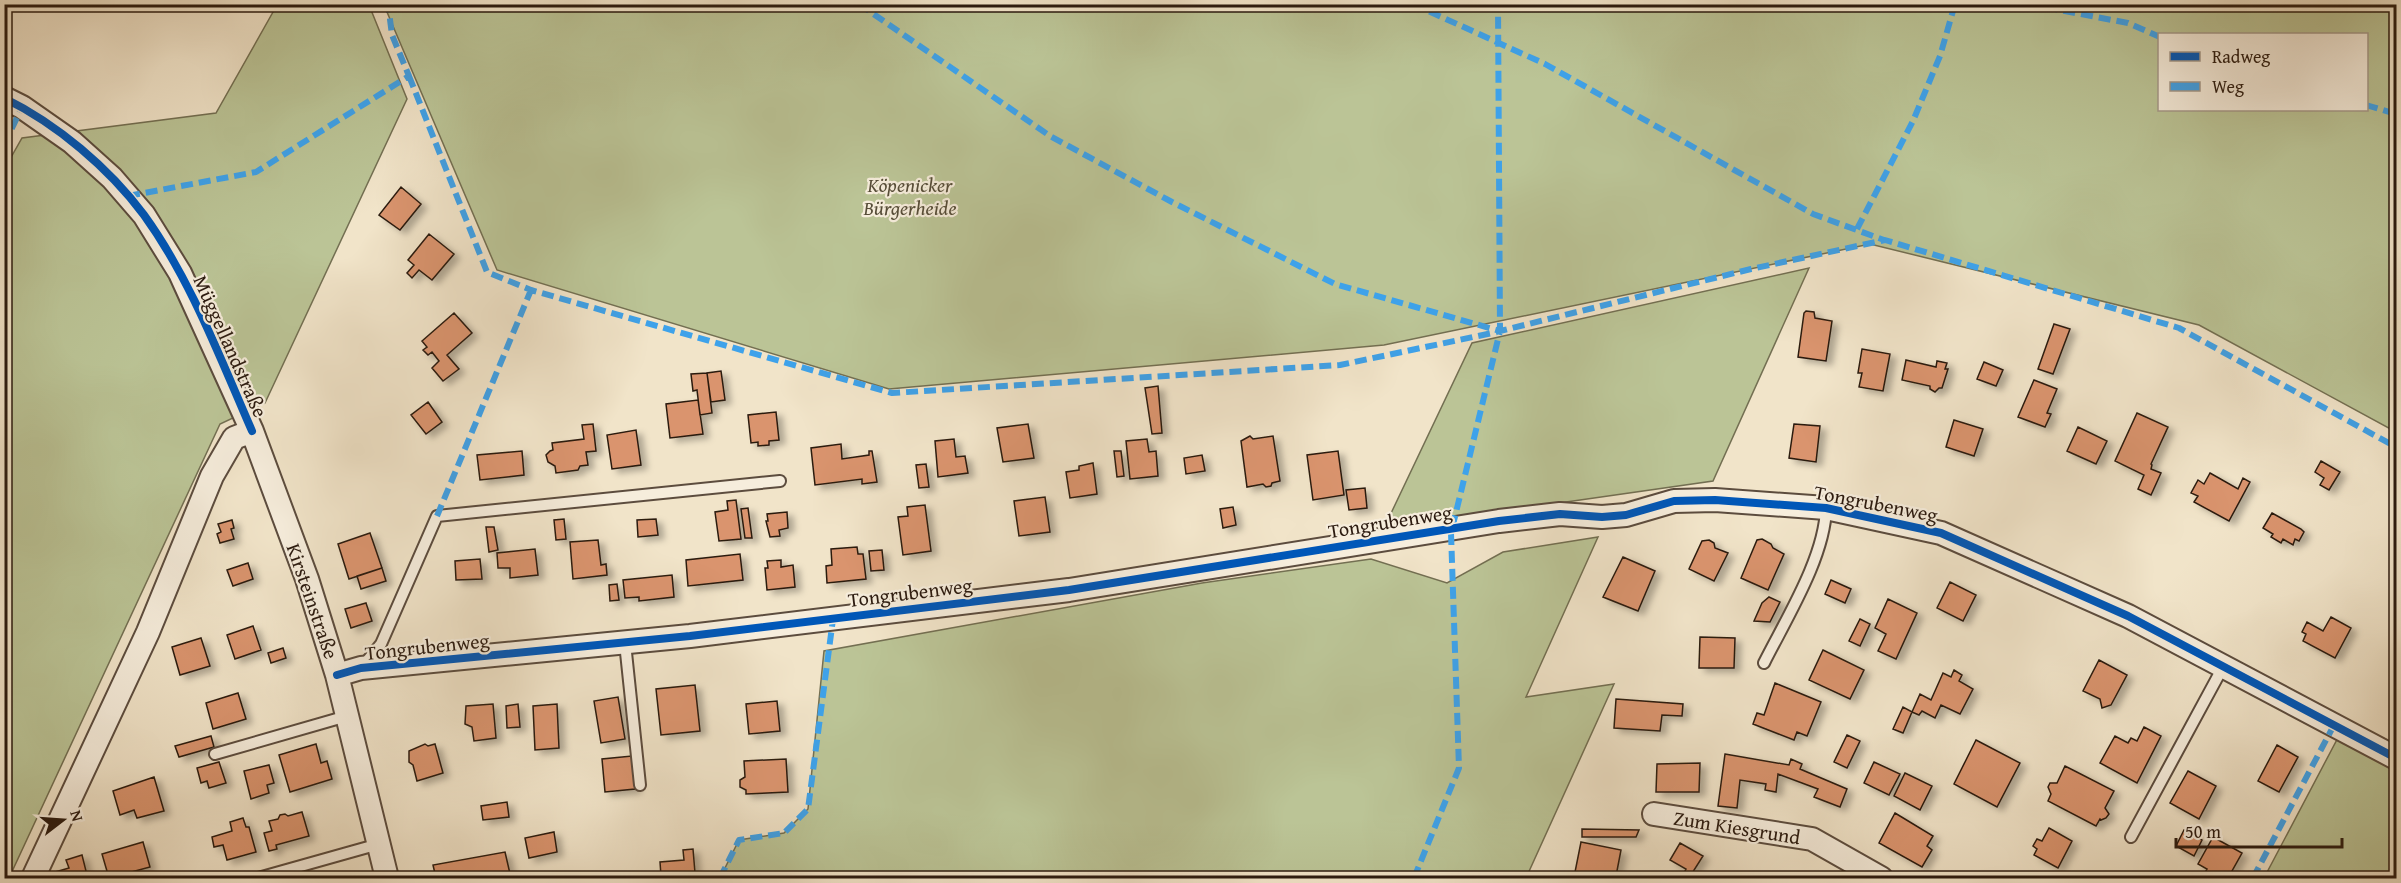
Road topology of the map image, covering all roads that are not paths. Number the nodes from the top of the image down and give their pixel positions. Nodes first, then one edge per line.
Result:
1 (4, 98) edge
2 (252, 431) junction
3 (780, 481) dead end
4 (1826, 508) junction
5 (625, 643) junction
6 (1764, 663) dead end
7 (2223, 666) junction
8 (361, 668) junction
9 (337, 675) junction
10 (347, 716) junction
11 (215, 754) dead end
12 (2397, 758) edge
13 (640, 785) dead end
14 (1654, 814) dead end
15 (2131, 837) dead end
16 (379, 844) junction
17 (33, 879) edge
18 (258, 879) edge
19 (387, 879) edge
20 (1881, 879) edge

1 - 2 street, Müggellandstraße
2 - 9 street, Kirsteinstraße
2 - 17 street, Müggellandstraße
3 - 8 lane, Tongrubenweg
4 - 5 street, Tongrubenweg
4 - 6 lane, Tongrubenweg
4 - 7 street, Tongrubenweg
5 - 8 street, Tongrubenweg
5 - 13 lane
7 - 12 street, Tongrubenweg
7 - 15 lane
8 - 9 street, Tongrubenweg
9 - 10 street, Kirsteinstraße
10 - 11 lane
10 - 16 street, Kirsteinstraße
14 - 20 street, Zum Kiesgrund
16 - 18 lane
16 - 19 street, Kirsteinstraße

